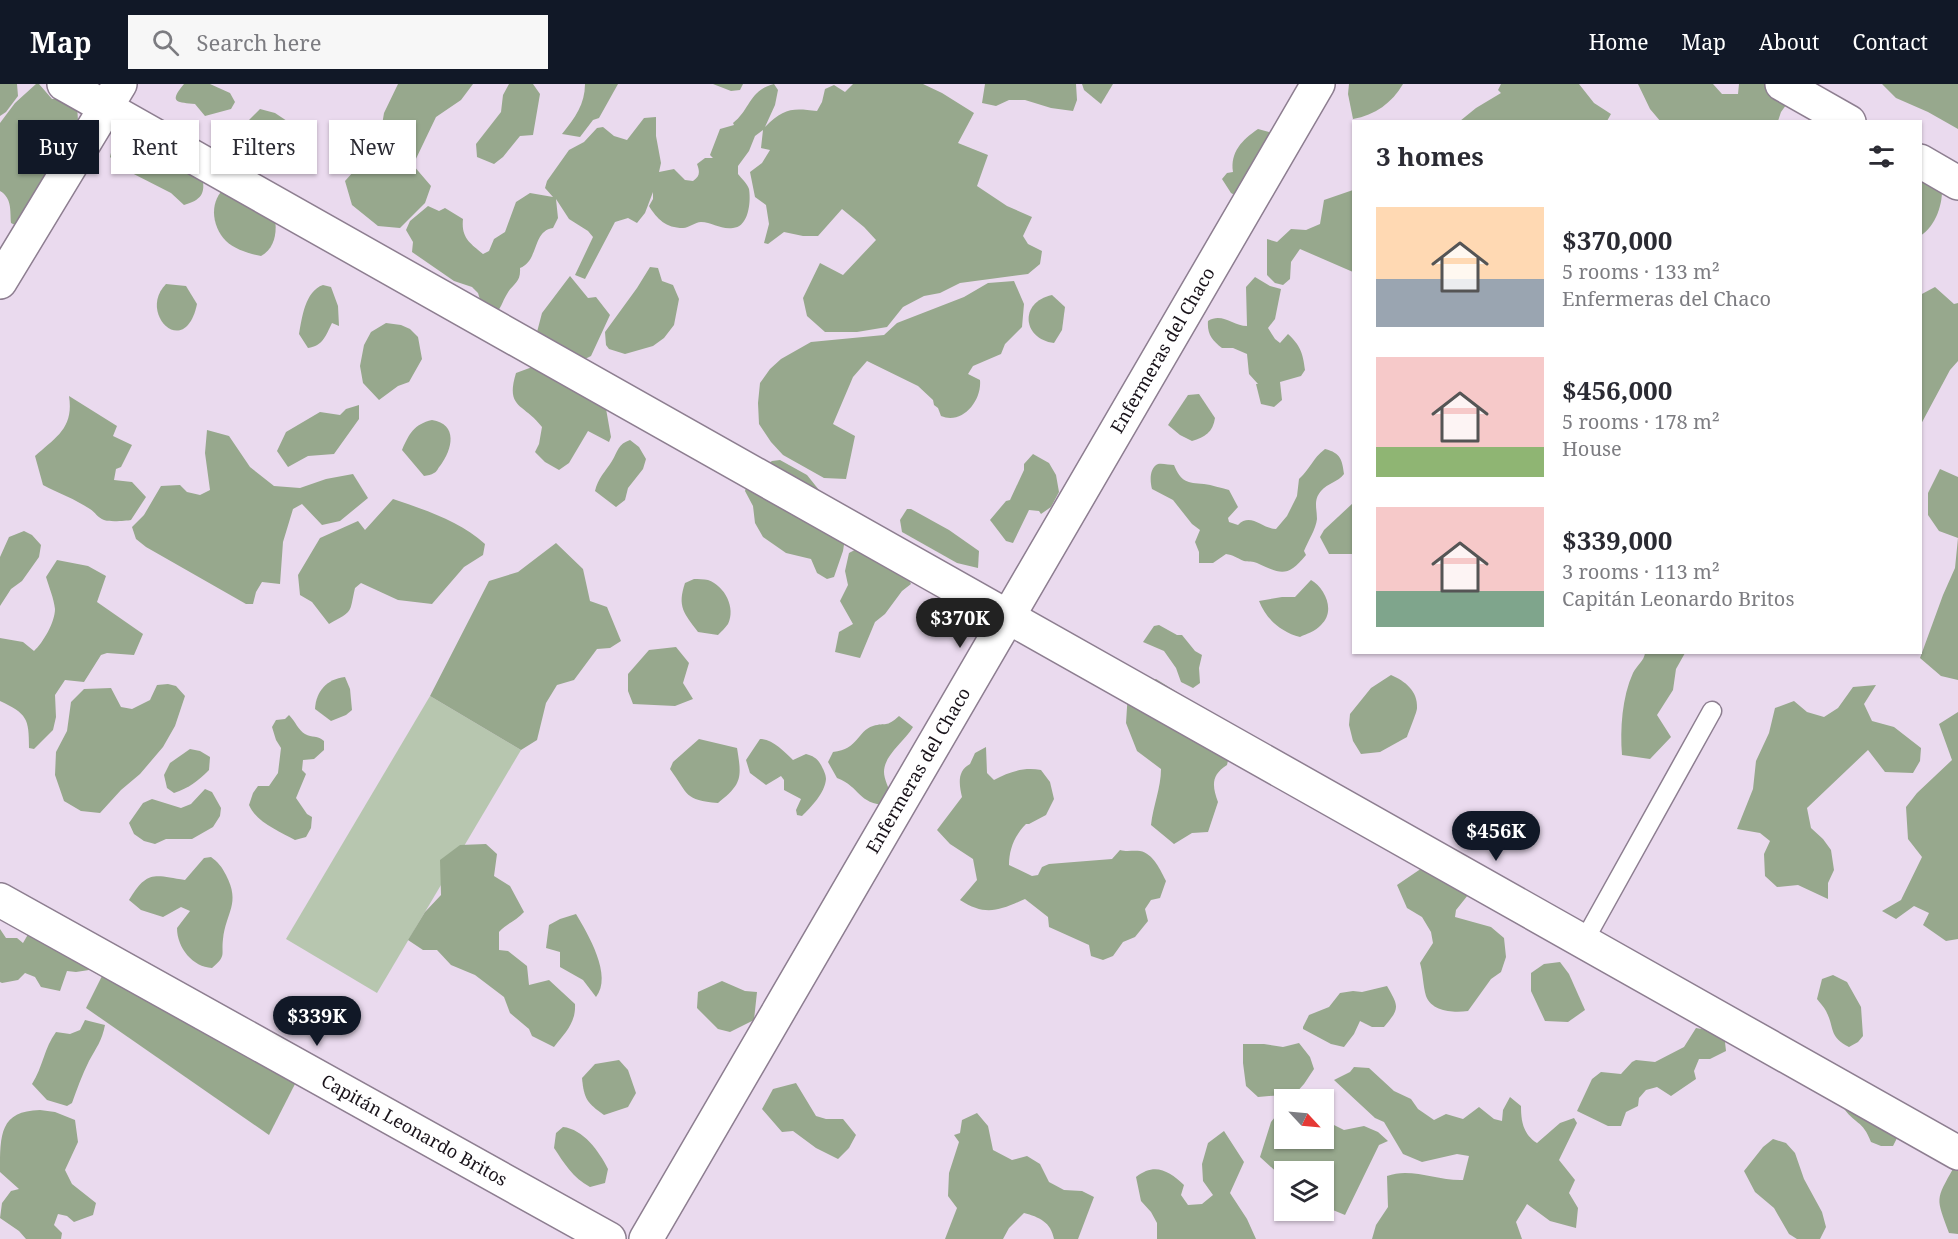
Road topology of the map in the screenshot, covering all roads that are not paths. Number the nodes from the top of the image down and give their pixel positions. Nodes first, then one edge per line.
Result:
1 (64, 84) edge
2 (1318, 84) edge
3 (1782, 84) edge
4 (113, 95) edge
5 (1845, 120) edge
6 (1922, 162) edge
7 (1958, 183) edge
8 (0, 282) edge
9 (1008, 616) junction
10 (1712, 711) dead end
11 (0, 900) edge
12 (1584, 941) junction
13 (1958, 1153) edge
14 (609, 1239) edge
15 (646, 1239) edge

1 - 4 street
2 - 9 street, Enfermeras del Chaco
3 - 5 street
4 - 8 street
4 - 9 street
6 - 7 street
9 - 12 street
9 - 15 street, Enfermeras del Chaco
10 - 12 lane
11 - 14 street, Capitán Leonardo Britos
12 - 13 street

